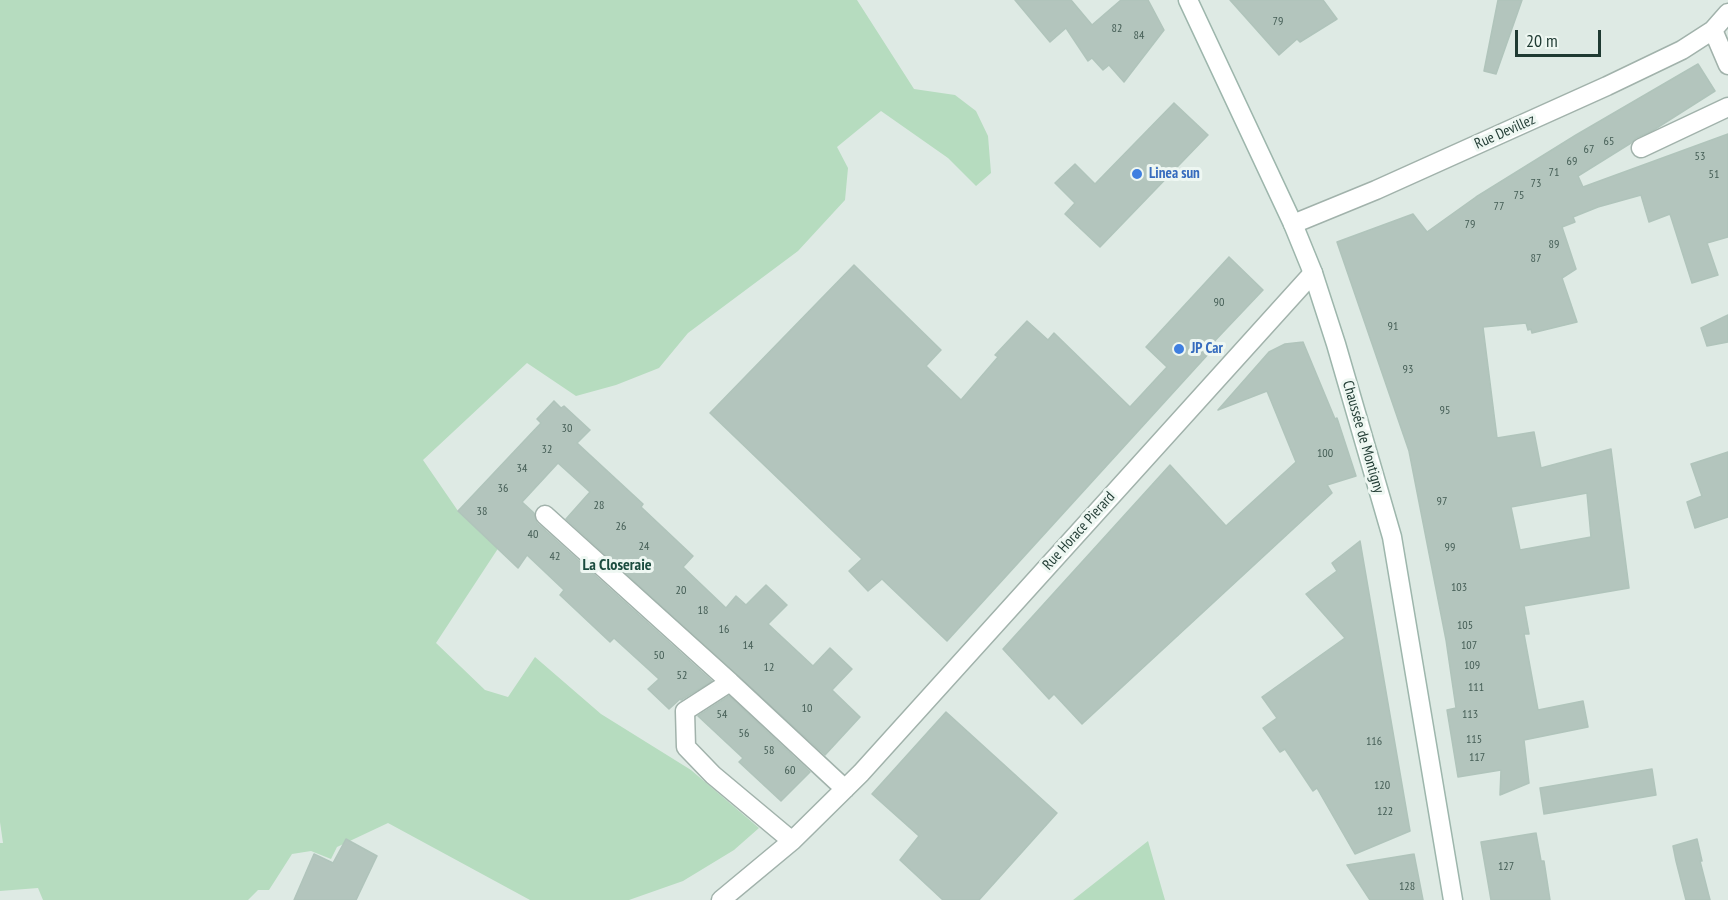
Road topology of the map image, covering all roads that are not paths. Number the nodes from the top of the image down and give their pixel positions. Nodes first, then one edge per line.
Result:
1 (1188, 0) edge
2 (1728, 13) edge
3 (1713, 30) junction
4 (1728, 65) edge
5 (1728, 107) edge
6 (1641, 148) dead end
7 (1293, 224) junction
8 (1313, 273) junction
9 (546, 515) dead end
10 (730, 682) junction
11 (845, 789) junction
12 (792, 841) junction
13 (721, 900) edge
14 (1453, 900) edge

1 - 7 street, Chaussée de Montigny
2 - 3 street, Rue Devillez
3 - 4 street
3 - 7 street, Rue Devillez
5 - 6 street
7 - 8 street, Chaussée de Montigny
8 - 11 street, Rue Horace Pierard
8 - 14 street, Chaussée de Montigny
9 - 10 street
10 - 11 street
10 - 12 street
11 - 12 street, Rue Horace Pierard
12 - 13 street, Rue Horace Pierard

